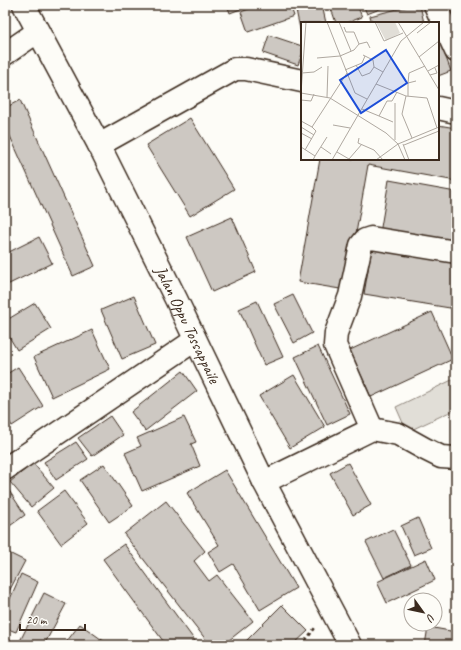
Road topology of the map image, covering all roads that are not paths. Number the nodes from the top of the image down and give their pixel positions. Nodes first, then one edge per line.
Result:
1 (24, 5) edge
2 (435, 5) edge
3 (37, 32) junction
4 (456, 51) edge
5 (5, 54) edge
6 (301, 81) edge
7 (439, 108) edge
8 (456, 112) edge
9 (99, 145) junction
10 (456, 252) edge
11 (195, 340) junction
12 (372, 428) junction
13 (456, 458) edge
14 (5, 469) edge
15 (264, 482) junction
16 (350, 645) edge

1 - 3 main road, Jalan Oppu Tossappaile
2 - 4 main road
3 - 5 main road
3 - 9 main road, Jalan Oppu Tossappaile
6 - 9 main road
7 - 8 main road
9 - 11 main road, Jalan Oppu Tossappaile
10 - 12 main road
11 - 14 main road
11 - 15 main road, Jalan Oppu Tossappaile
12 - 13 main road
12 - 15 main road
15 - 16 main road, Jalan Oppu Tossappaile

